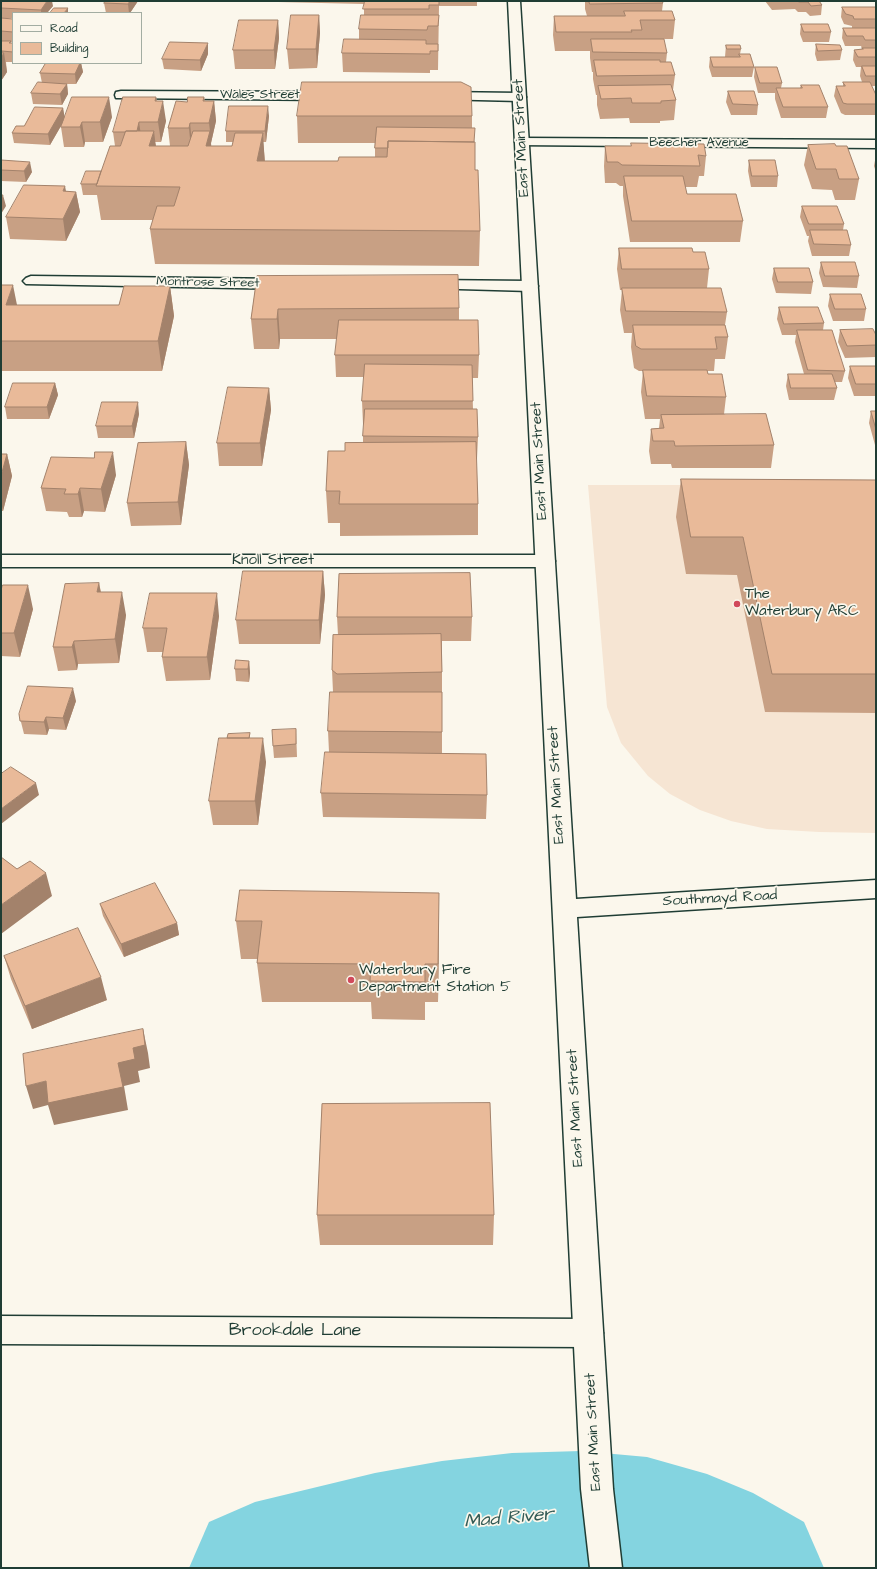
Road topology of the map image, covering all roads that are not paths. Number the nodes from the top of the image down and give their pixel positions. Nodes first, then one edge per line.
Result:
1 (514, 1) edge
2 (121, 95) dead end
3 (344, 96) edge
4 (432, 96) edge
5 (520, 97) junction
6 (522, 142) junction
7 (876, 144) edge
8 (31, 281) dead end
9 (300, 284) edge
10 (411, 285) edge
11 (530, 286) junction
12 (1, 561) edge
13 (545, 561) junction
14 (876, 889) edge
15 (564, 909) junction
16 (1, 1330) edge
17 (588, 1333) junction
18 (606, 1568) edge

1 - 5 main road, East Main Street
2 - 3 main road, Wales Street
4 - 5 main road
5 - 6 main road, East Main Street
6 - 7 main road, Beecher Avenue
6 - 11 main road, East Main Street
8 - 9 main road, Montrose Street
10 - 11 main road
11 - 13 main road, East Main Street
12 - 13 main road, Knoll Street
13 - 15 main road, East Main Street
14 - 15 main road, Southmayd Road
15 - 17 main road, East Main Street
16 - 17 main road, Brookdale Lane
17 - 18 main road, East Main Street

